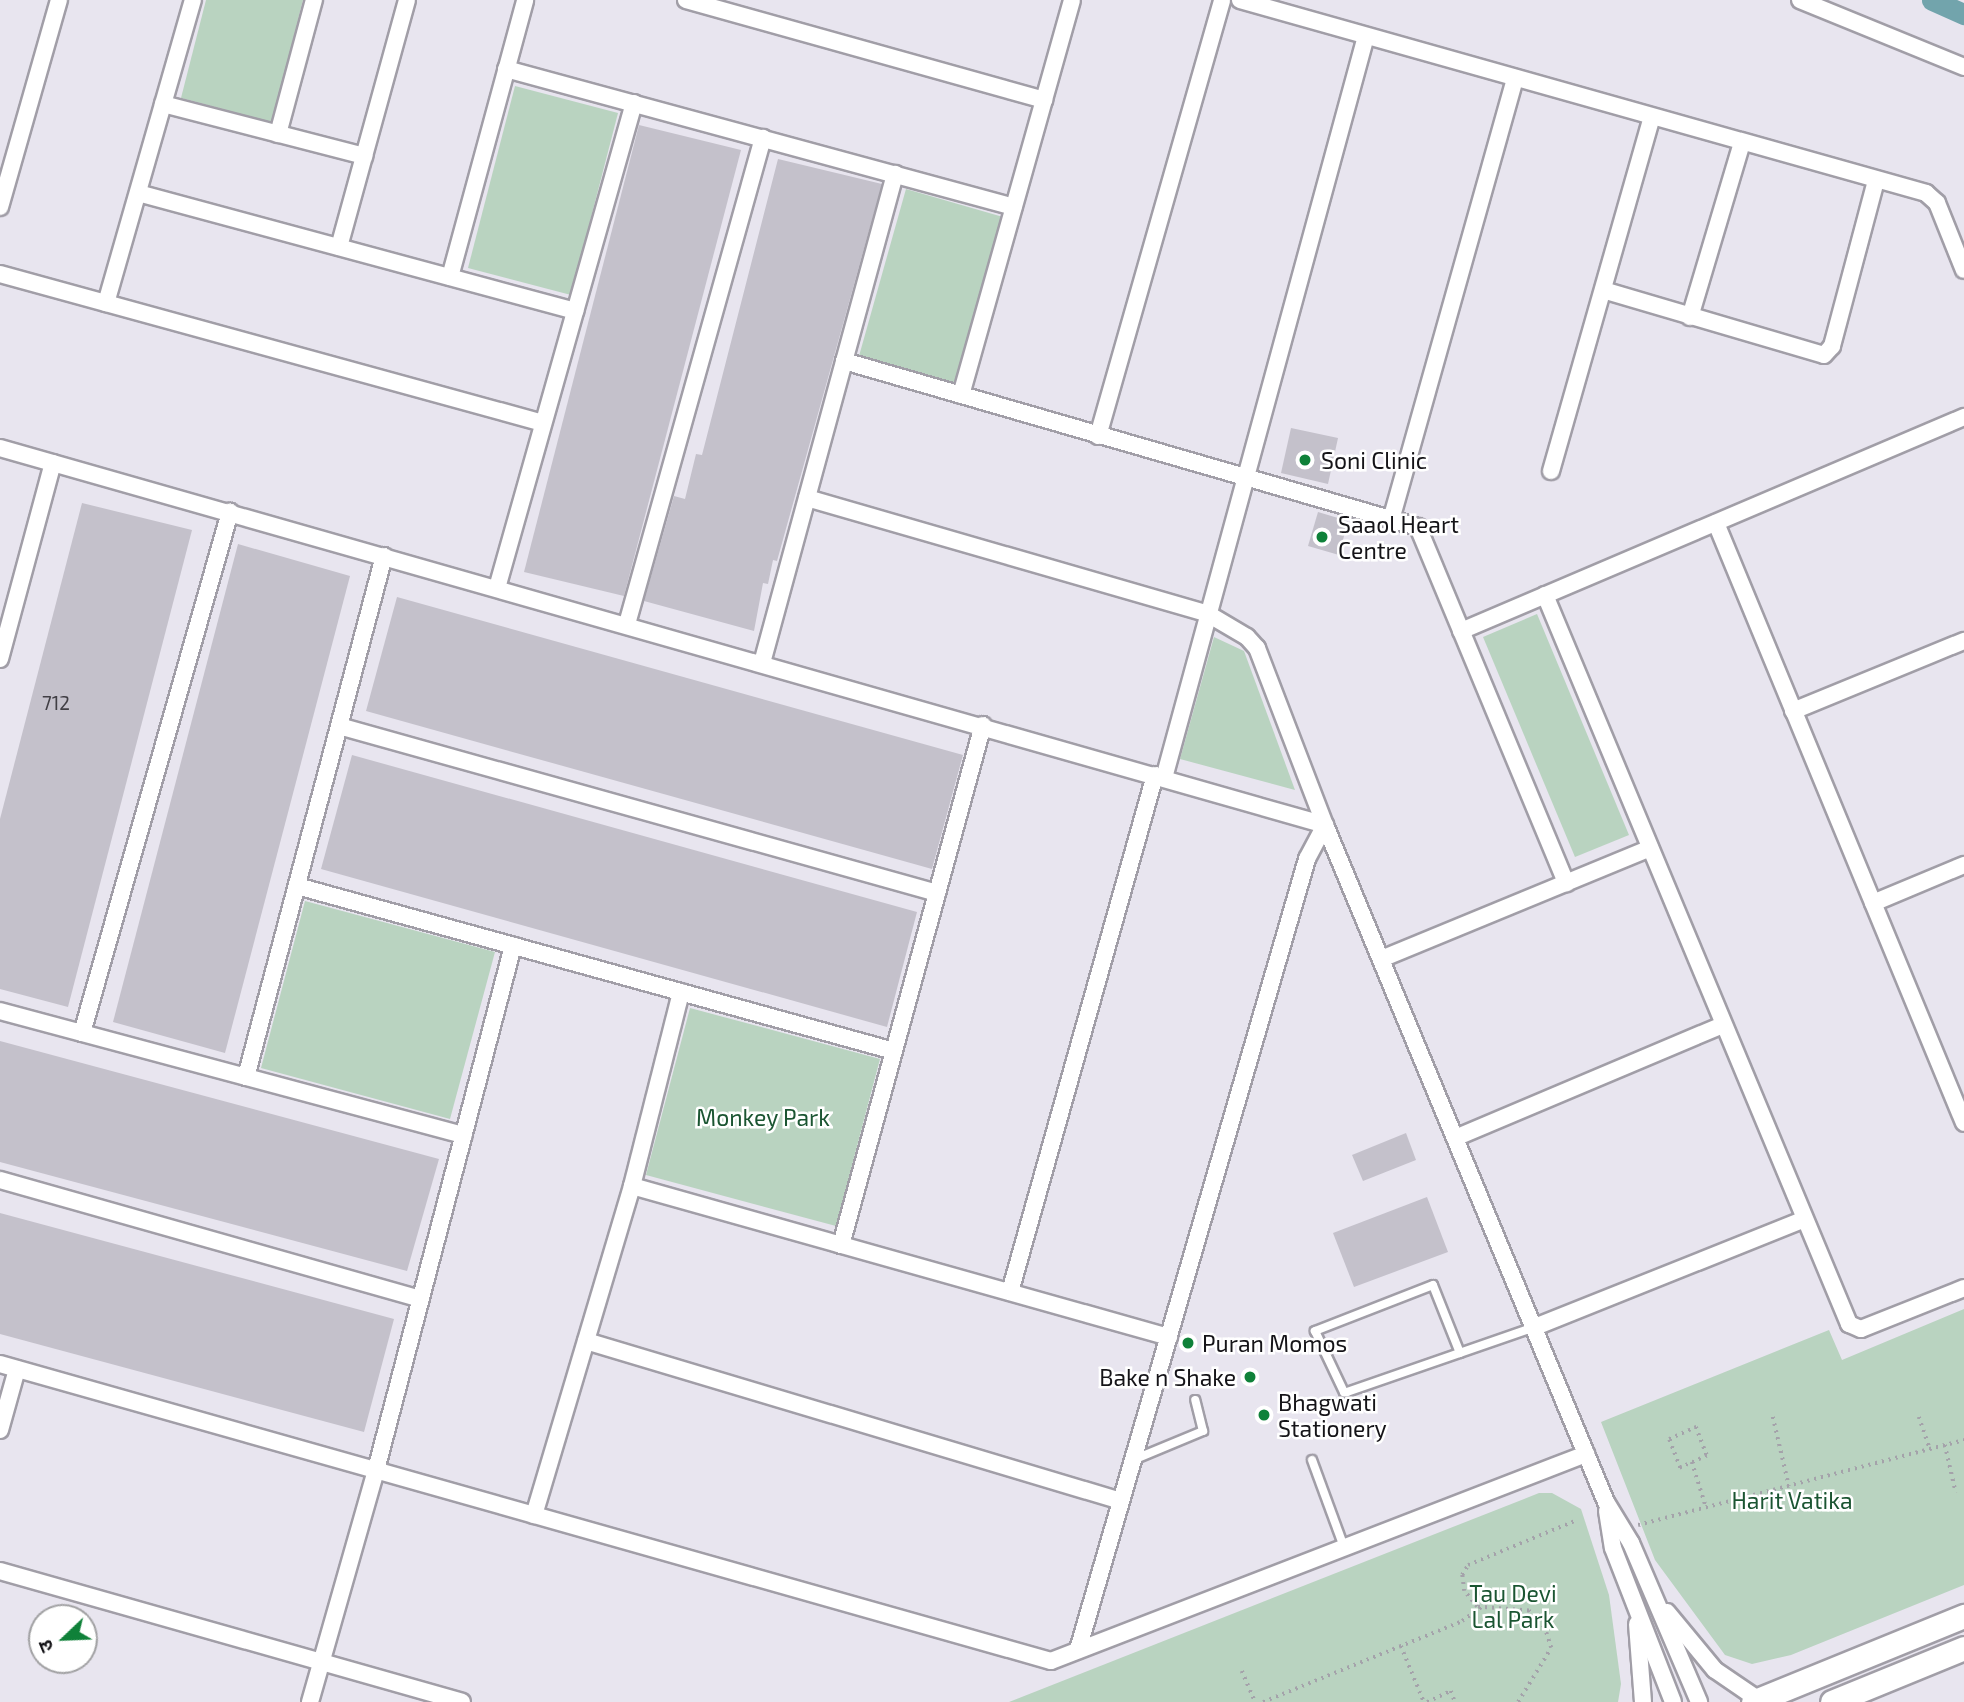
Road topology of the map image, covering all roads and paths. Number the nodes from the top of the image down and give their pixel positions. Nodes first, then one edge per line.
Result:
1 (59, 0) edge
2 (193, 0) edge
3 (314, 0) edge
4 (407, 0) edge
5 (525, 0) edge
6 (686, 0) edge
7 (1072, 0) edge
8 (1223, 0) edge
9 (1240, 0) edge
10 (1800, 0) edge
11 (1366, 36) junction
12 (1964, 67) edge
13 (506, 69) junction
14 (1515, 78) junction
15 (1044, 100) junction
16 (634, 103) junction
17 (163, 104) junction
18 (1652, 117) junction
19 (278, 134) junction
20 (764, 138) junction
21 (1742, 143) junction
22 (364, 156) junction
23 (895, 174) junction
24 (1876, 181) junction
25 (138, 193) junction
26 (0, 207) edge
27 (1014, 207) junction
28 (339, 247) junction
29 (1964, 270) edge
30 (0, 274) edge
31 (450, 277) junction
32 (1603, 290) junction
33 (106, 303) junction
34 (575, 311) junction
35 (1690, 317) junction
36 (844, 361) junction
37 (961, 395) junction
38 (1964, 417) edge
39 (543, 423) junction
40 (1098, 436) junction
41 (0, 449) edge
42 (54, 463) junction
43 (1551, 471) dead end
44 (1245, 480) junction
45 (807, 498) junction
46 (230, 512) junction
47 (1391, 520) junction
48 (1716, 523) junction
49 (384, 556) junction
50 (497, 587) junction
51 (1545, 595) junction
52 (1208, 614) junction
53 (5, 623) edge
54 (627, 624) junction
55 (1461, 631) junction
56 (1964, 640) edge
57 (0, 659) edge
58 (762, 663) junction
59 (1793, 711) junction
60 (983, 725) junction
61 (339, 726) junction
62 (1159, 777) junction
63 (1325, 825) junction
64 (1650, 848) junction
65 (1964, 865) edge
66 (1566, 883) junction
67 (297, 886) junction
68 (937, 893) junction
69 (1873, 903) junction
70 (513, 946) junction
71 (1381, 959) junction
72 (681, 992) junction
73 (0, 1011) edge
74 (1723, 1025) junction
75 (82, 1033) junction
76 (894, 1051) junction
77 (246, 1077) junction
78 (1957, 1086) edge
79 (1964, 1123) edge
80 (464, 1135) junction
81 (1455, 1138) junction
82 (0, 1180) edge
83 (632, 1186) junction
84 (1803, 1220) junction
85 (841, 1245) junction
86 (1964, 1288) edge
87 (1010, 1292) junction
88 (421, 1299) junction
89 (1535, 1327) junction
90 (1169, 1337) junction
91 (586, 1341) junction
92 (1460, 1353) junction
93 (0, 1364) edge
94 (17, 1369) junction
95 (1195, 1399) dead end
96 (1773, 1417) dead end
97 (1919, 1417) dead end
98 (0, 1430) edge
99 (1964, 1440) edge
100 (1945, 1445) junction
101 (1930, 1449) junction
102 (1586, 1454) junction
103 (1133, 1460) junction
104 (1312, 1460) dead end
105 (1692, 1462) junction
106 (376, 1470) junction
107 (1789, 1486) junction
108 (1956, 1493) dead end
109 (1121, 1501) junction
110 (1606, 1502) junction
111 (1706, 1507) junction
112 (534, 1515) junction
113 (1577, 1520) dead end
114 (1623, 1529) junction
115 (1344, 1547) junction
116 (0, 1572) edge
117 (1654, 1597) junction
118 (1636, 1606) junction
119 (1481, 1607) junction
120 (1964, 1616) edge
121 (1402, 1646) junction
122 (1964, 1648) edge
123 (1078, 1650) junction
124 (321, 1662) junction
125 (1242, 1671) dead end
126 (1756, 1701) edge
127 (310, 1702) edge
128 (462, 1702) edge
129 (1255, 1702) edge
130 (1263, 1702) edge
131 (1425, 1702) edge
132 (1455, 1702) edge
133 (1518, 1702) edge
134 (1643, 1702) edge
135 (1674, 1702) edge
136 (1699, 1702) edge
137 (1832, 1702) edge

1 - 26 street
2 - 17 street
3 - 19 street
4 - 22 street
5 - 13 street
6 - 15 street
7 - 15 street
8 - 40 street
9 - 11 street
10 - 12 street
11 - 14 street
11 - 44 street
13 - 16 street
13 - 31 street
14 - 18 street
14 - 47 street
15 - 27 street
16 - 20 street
16 - 34 street
17 - 19 street
17 - 25 street
18 - 21 street
18 - 32 street
19 - 22 street
20 - 23 street
20 - 54 street
21 - 24 street
21 - 35 street
22 - 28 street
23 - 27 street
23 - 36 street
24 - 29 street
24 - 35 street
25 - 28 street
25 - 33 street
27 - 37 street
28 - 31 street
30 - 33 street
31 - 34 street
32 - 35 street
32 - 43 street
33 - 39 street
34 - 39 street
36 - 37 street
36 - 45 street
37 - 40 street
38 - 48 street
39 - 50 street
40 - 44 street
41 - 42 street
42 - 46 street
42 - 53 street
44 - 47 street
44 - 52 street
45 - 52 street
45 - 58 street
46 - 49 street
46 - 75 street
47 - 55 street
48 - 51 street
48 - 59 street
49 - 50 street
49 - 61 street
50 - 54 street
51 - 55 street
51 - 64 street
52 - 62 street
52 - 63 street
53 - 57 street
54 - 58 street
55 - 66 street
56 - 59 street
58 - 60 street
59 - 69 street
60 - 62 street
60 - 68 street
61 - 67 street
61 - 68 street
62 - 63 street
62 - 87 street
63 - 71 street
63 - 90 street
64 - 66 street
64 - 74 street
65 - 69 street
66 - 71 street
67 - 70 street
67 - 77 street
68 - 76 street
69 - 78 street
70 - 72 street
70 - 80 street
71 - 81 street
72 - 76 street
72 - 83 street
73 - 75 street
74 - 81 street
74 - 84 street
75 - 77 street
76 - 85 street
77 - 80 street
78 - 79 street
80 - 88 street
81 - 89 street
82 - 88 street
83 - 85 street
83 - 91 street
84 - 86 street
84 - 89 street
85 - 87 street
87 - 90 street
88 - 106 street
89 - 92 lane
89 - 102 street
90 - 103 street
91 - 109 street
91 - 112 street
92 - 92 lane
93 - 94 street
94 - 98 street
94 - 106 street
95 - 103 lane
96 - 107 path
97 - 101 path
99 - 100 path
100 - 101 path
100 - 108 path
101 - 107 path
102 - 110 street
102 - 115 street
103 - 109 street
104 - 115 lane
105 - 105 path
105 - 111 path
106 - 112 street
106 - 124 street
107 - 111 path
109 - 123 street
110 - 114 street
110 - 118 street
111 - 114 path
112 - 123 street
113 - 119 path
114 - 117 street
115 - 123 street
116 - 124 street
117 - 126 street
117 - 136 street
118 - 134 street
118 - 135 street
119 - 121 path
119 - 133 path
120 - 126 main road
121 - 130 path
121 - 131 path
122 - 137 main road
124 - 127 street
124 - 128 street
125 - 129 path
131 - 132 path

